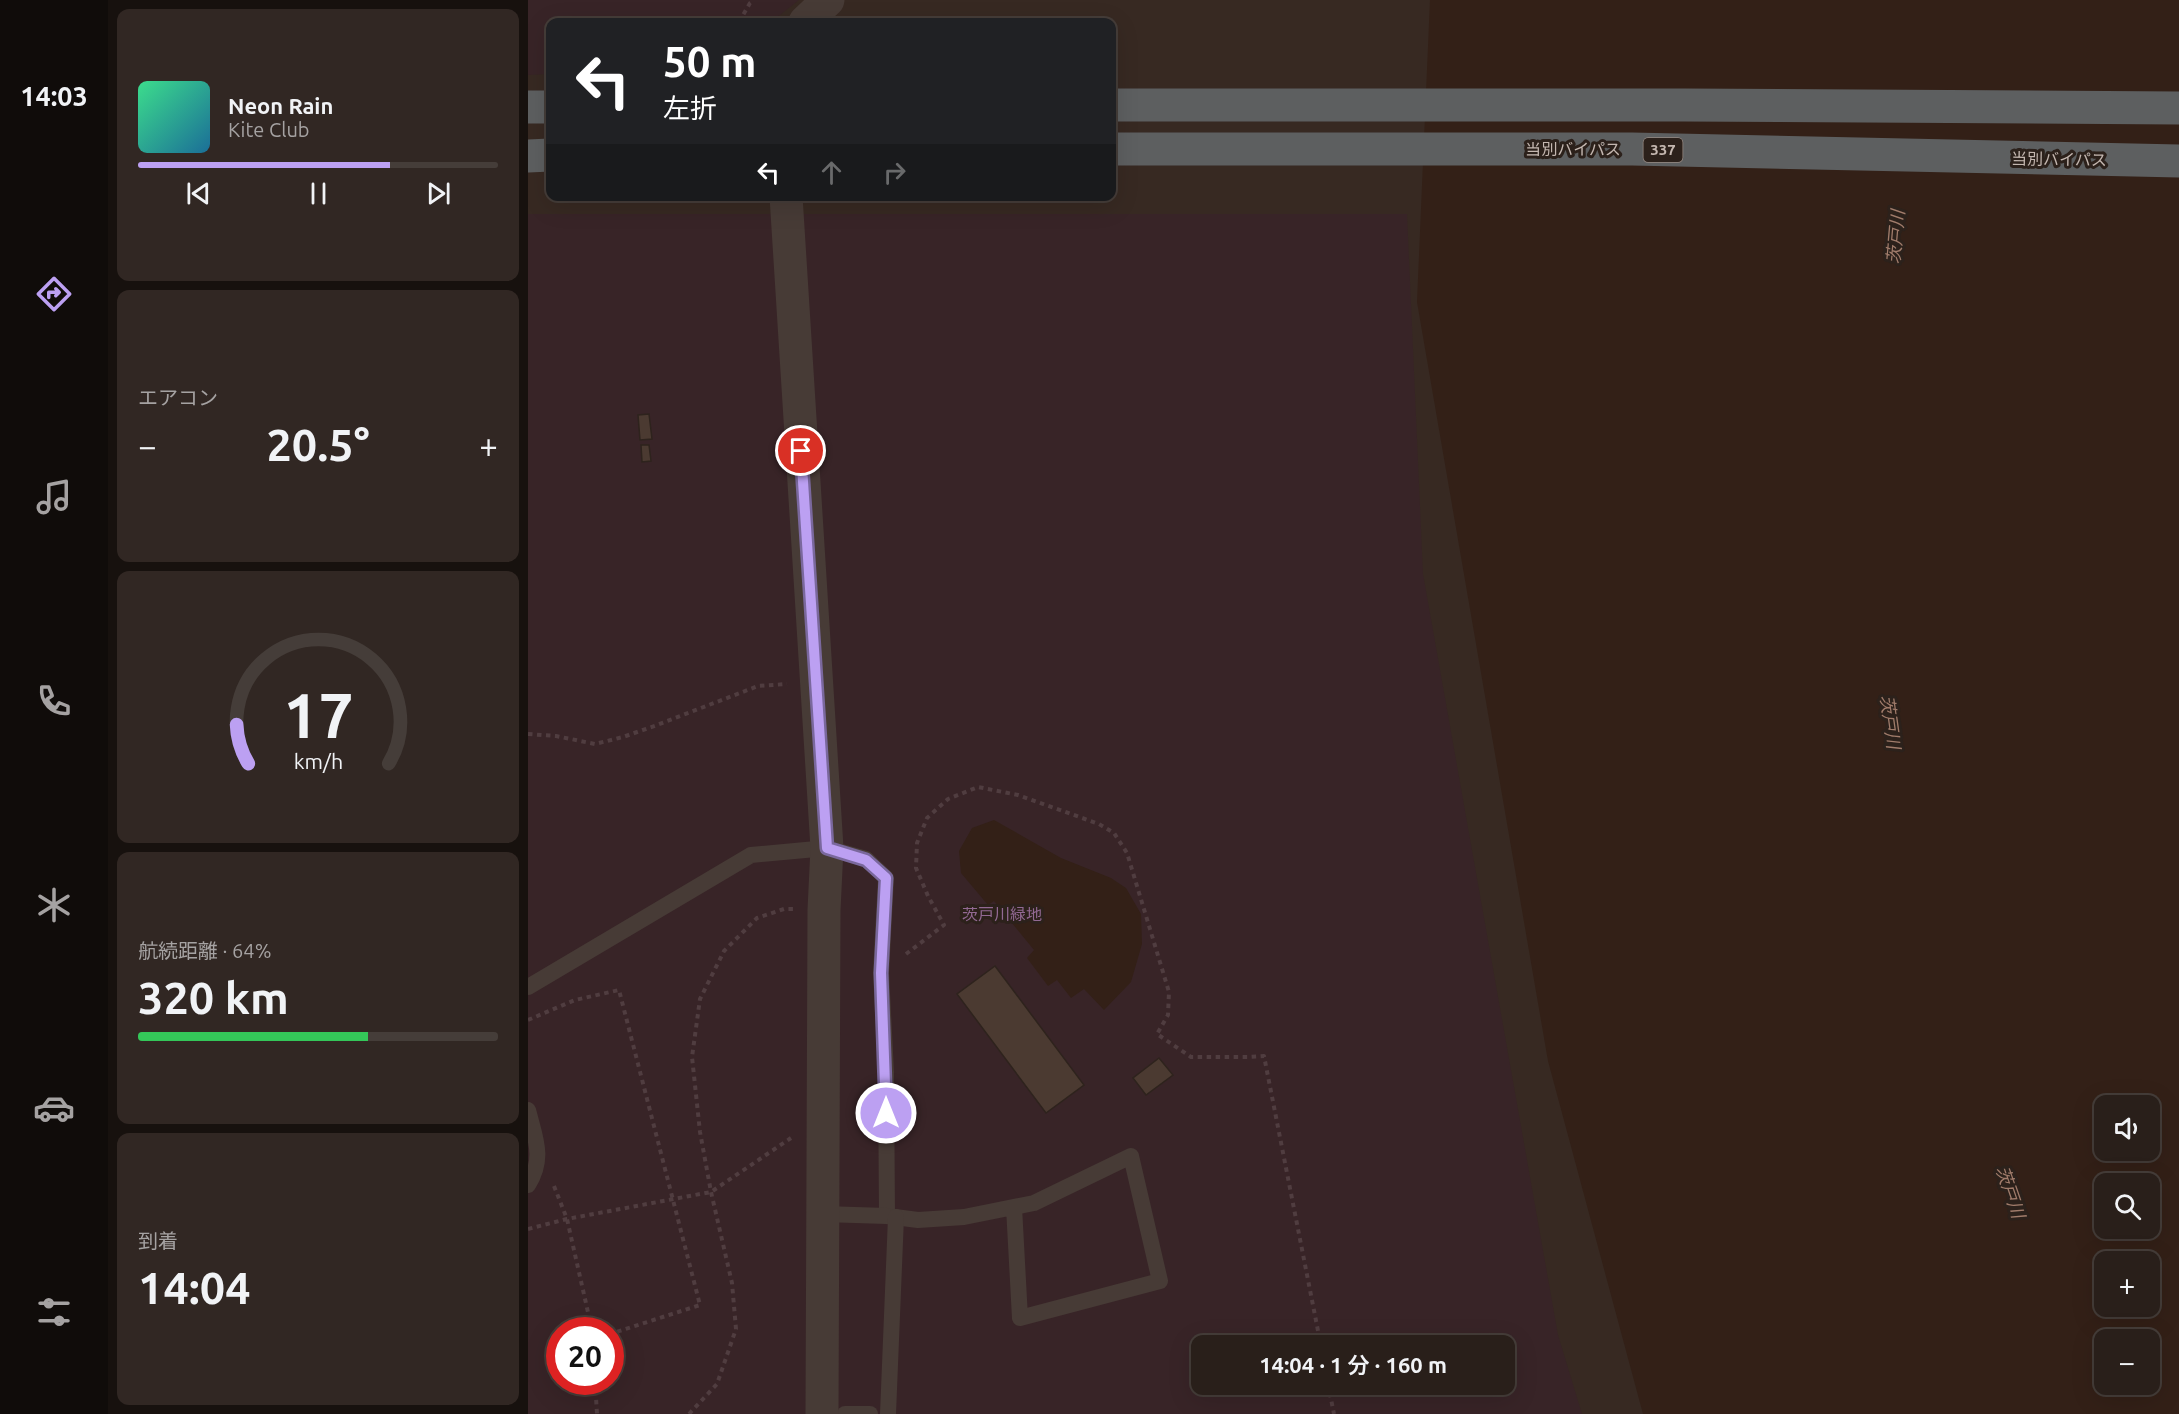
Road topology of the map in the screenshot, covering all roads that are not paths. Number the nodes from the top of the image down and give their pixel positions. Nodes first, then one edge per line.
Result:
1 (828, 0) edge
2 (809, 18) edge
3 (1116, 105) edge
4 (546, 106) edge
5 (528, 107) edge
6 (2179, 108) edge
7 (1116, 149) edge
8 (546, 155) edge
9 (528, 156) edge
10 (2179, 161) edge
11 (786, 201) edge
12 (827, 848) junction
13 (528, 987) edge
14 (528, 1110) edge
15 (528, 1185) edge
16 (1014, 1207) junction
17 (823, 1214) junction
18 (891, 1217) junction
19 (822, 1414) edge
20 (844, 1414) edge
21 (870, 1414) edge
22 (888, 1414) edge

1 - 2 street
3 - 6 highway
4 - 5 highway
7 - 10 highway, 当別バイパス / 337
8 - 9 highway
11 - 12 street
12 - 13 lane
12 - 17 street
12 - 18 lane
14 - 15 lane
16 - 16 lane
16 - 18 lane
17 - 18 lane
17 - 19 street
18 - 22 lane
20 - 21 lane

